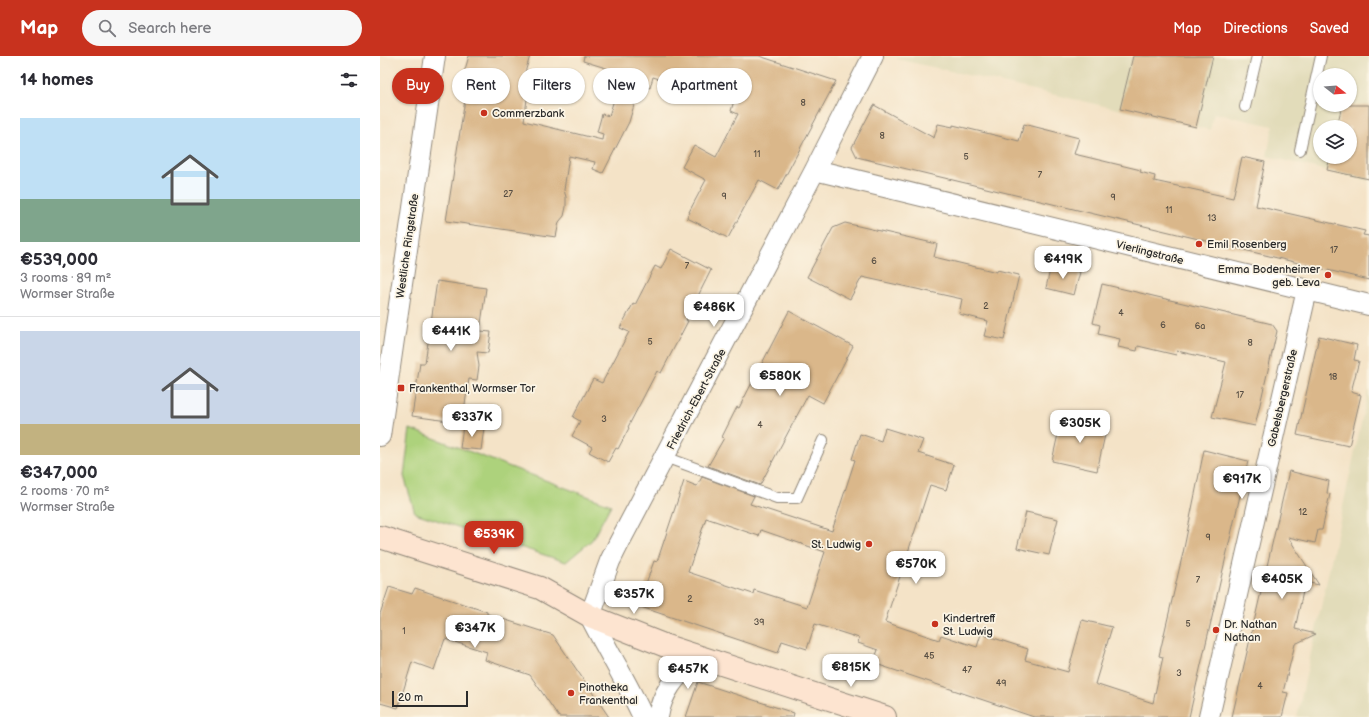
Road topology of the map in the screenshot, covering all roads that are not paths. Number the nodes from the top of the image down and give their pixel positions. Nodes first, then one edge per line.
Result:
1 (435, 56) edge
2 (1257, 56) edge
3 (1321, 56) edge
4 (866, 58) edge
5 (1245, 107) dead end
6 (1300, 150) dead end
7 (815, 170) junction
8 (1307, 290) junction
9 (1369, 305) edge
10 (380, 436) edge
11 (823, 440) dead end
12 (665, 457) junction
13 (380, 538) edge
14 (590, 616) junction
15 (715, 661) junction
16 (643, 717) edge
17 (658, 717) edge
18 (886, 717) edge
19 (1210, 717) edge

1 - 10 street, Westliche Ringstraße
2 - 5 lane
3 - 6 lane
4 - 7 street, Friedrich-Ebert-Straße
7 - 8 street, Vierlingstraße
7 - 12 street, Friedrich-Ebert-Straße
8 - 9 street, Vierlingstraße
8 - 19 street, Gabelsbergerstraße
11 - 12 lane
12 - 14 street, Friedrich-Ebert-Straße
13 - 14 street
14 - 15 street
14 - 16 street
15 - 17 street
15 - 18 street

